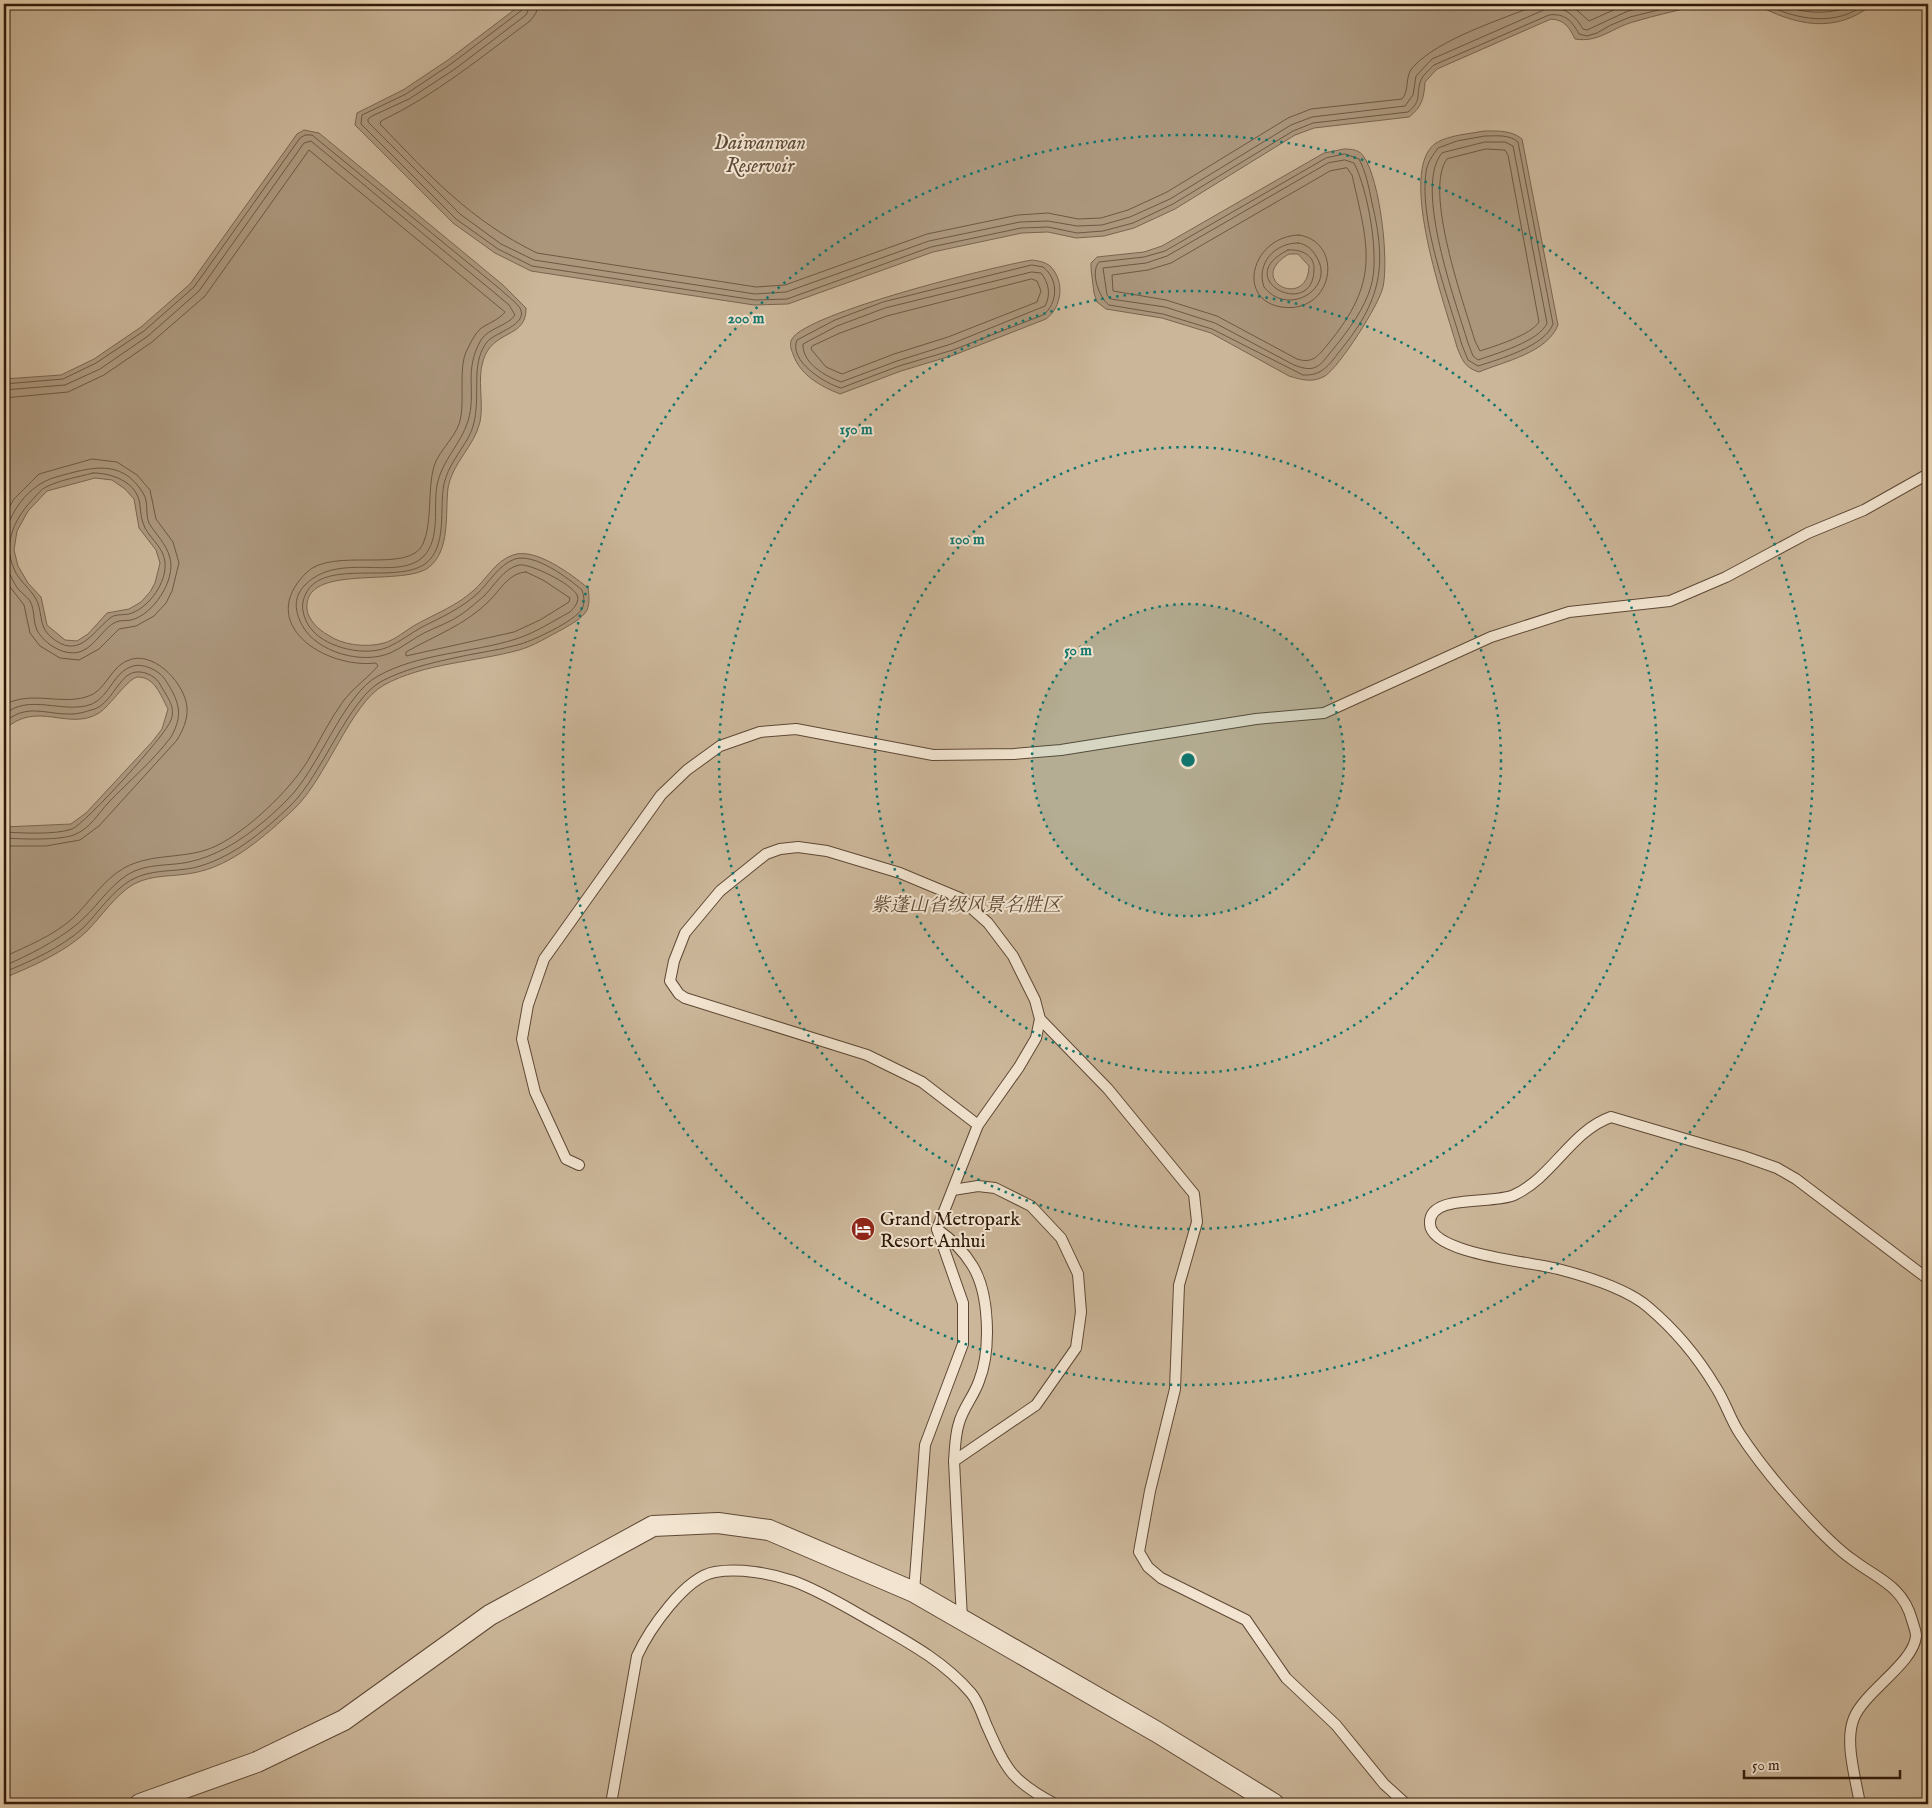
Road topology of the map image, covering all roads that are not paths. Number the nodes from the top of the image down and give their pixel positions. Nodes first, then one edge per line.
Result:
1 (1928, 474) edge
2 (1040, 1019) junction
3 (978, 1125) junction
4 (579, 1165) dead end
5 (953, 1190) junction
6 (937, 1229) junction
7 (1928, 1280) edge
8 (954, 1461) junction
9 (914, 1592) junction
10 (962, 1620) junction
11 (140, 1804) edge
12 (611, 1804) edge
13 (1055, 1804) edge
14 (1274, 1804) edge
15 (1406, 1804) edge
16 (1860, 1804) edge

1 - 4 lane
2 - 3 lane
2 - 3 lane
2 - 15 lane
3 - 5 lane
5 - 6 lane
5 - 8 lane
6 - 8 lane
6 - 9 lane
7 - 16 lane
8 - 10 lane
9 - 10 street
9 - 11 street
10 - 14 street
12 - 13 lane

